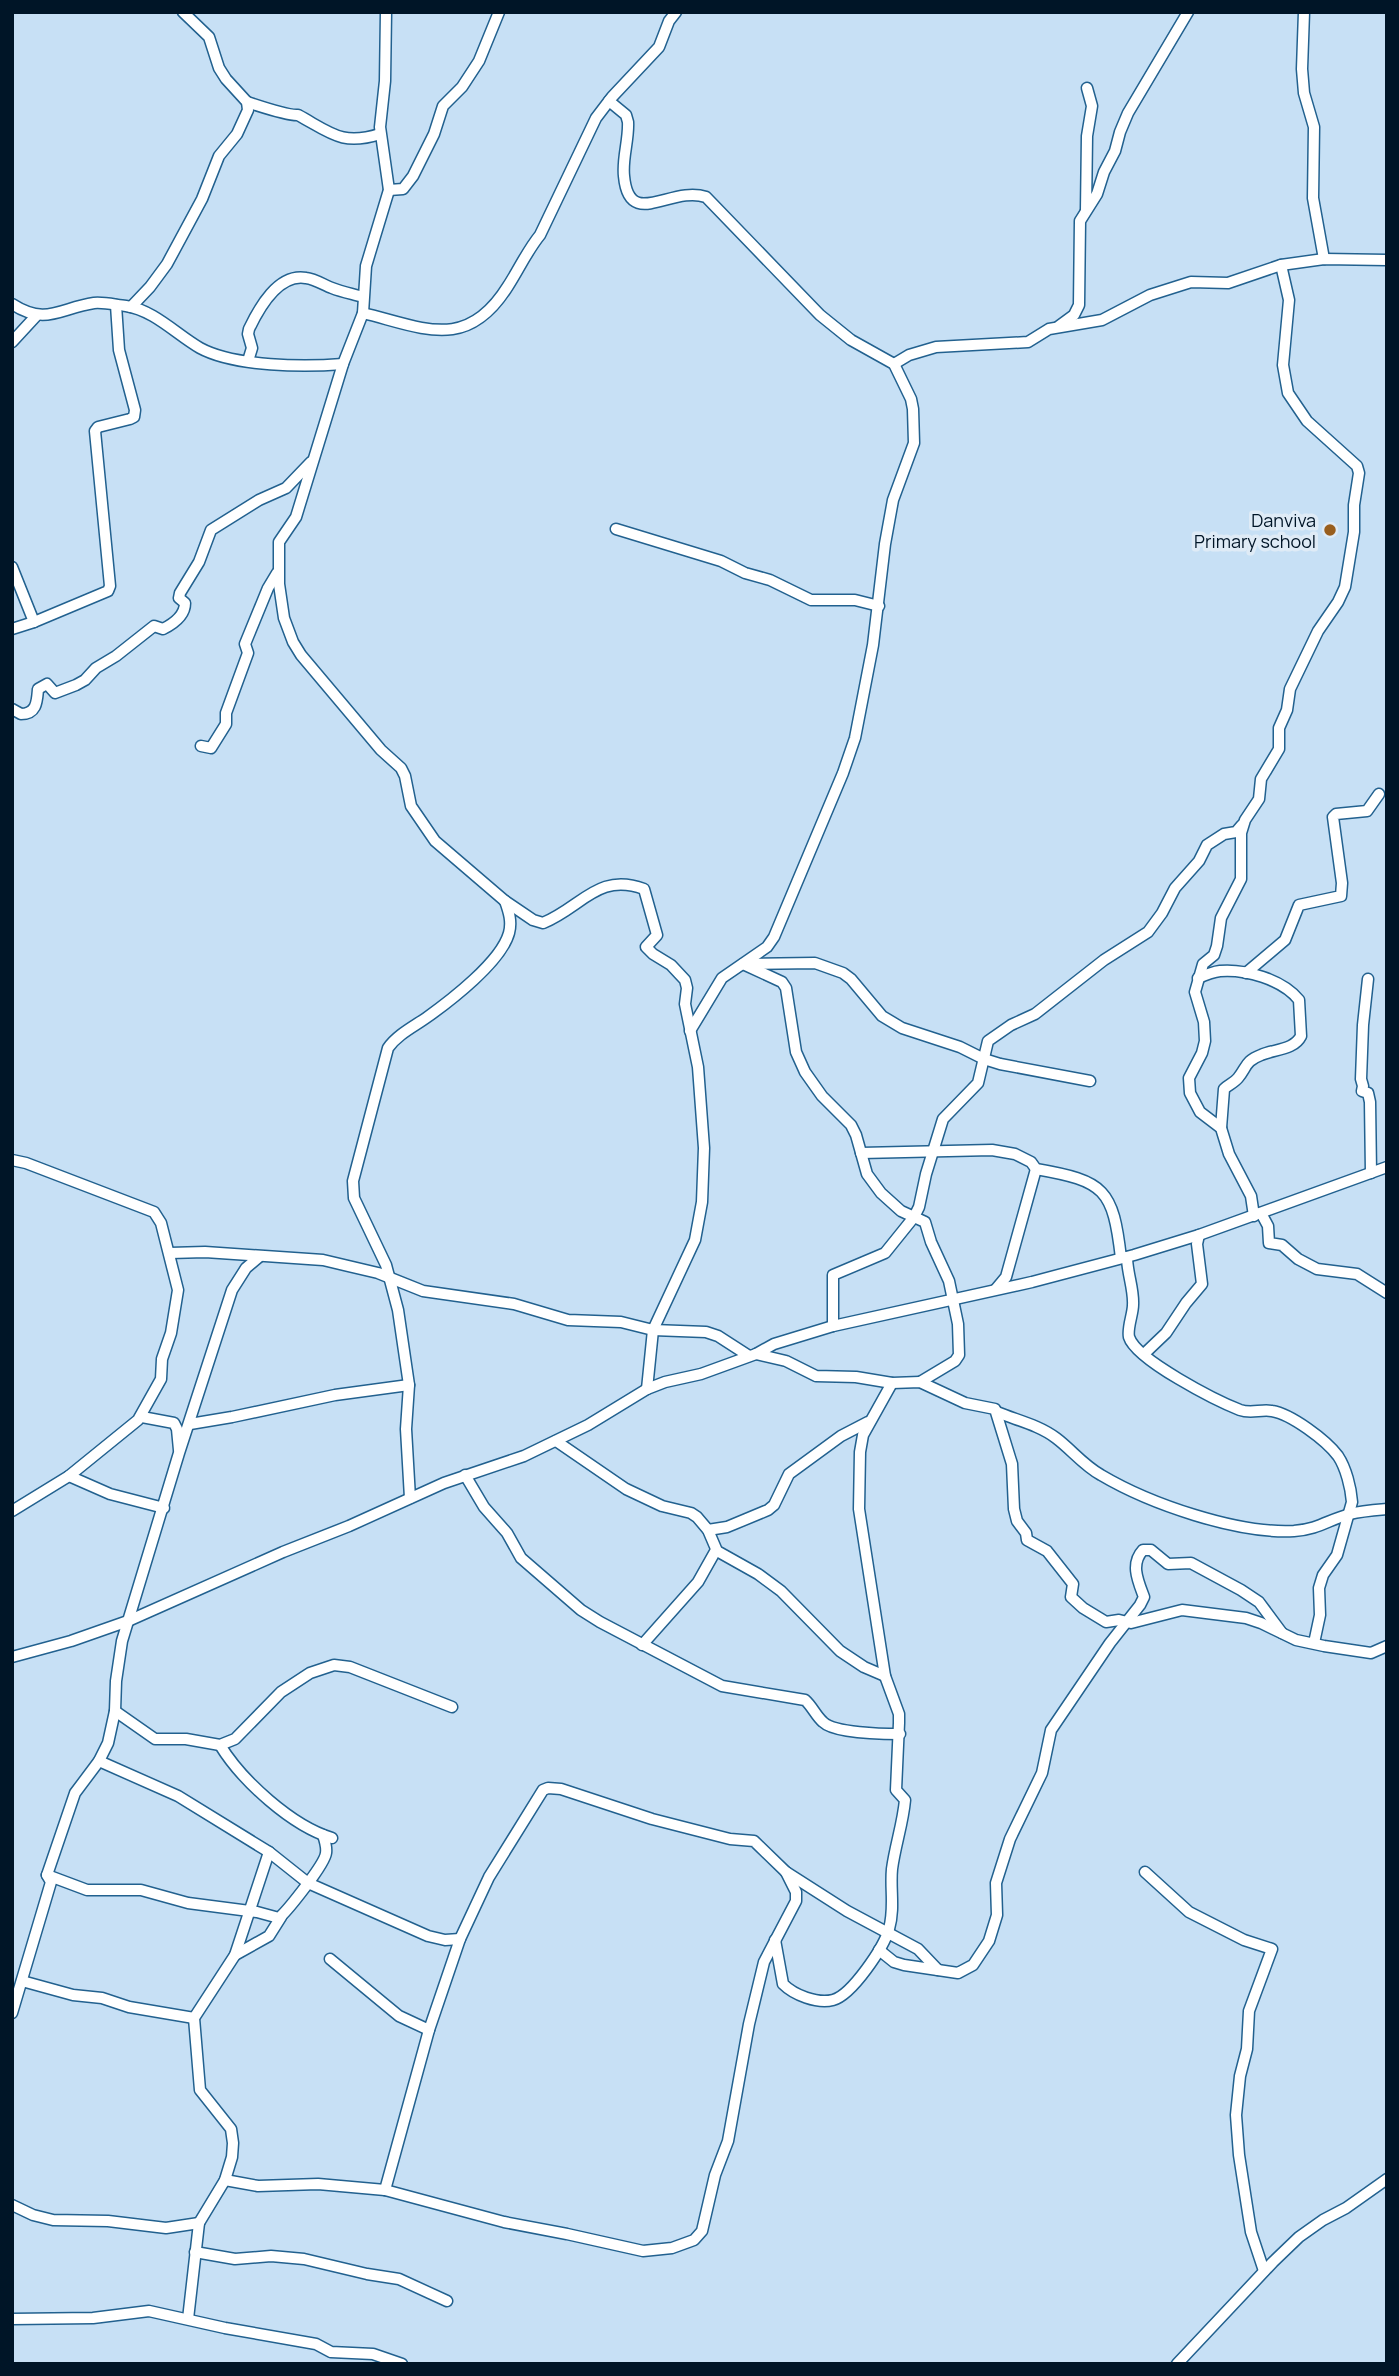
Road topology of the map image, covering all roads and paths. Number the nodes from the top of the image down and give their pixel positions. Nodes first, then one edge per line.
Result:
1 (183, 12) edge
2 (386, 12) edge
3 (499, 12) edge
4 (676, 12) edge
5 (1188, 12) edge
6 (1304, 12) edge
7 (1087, 89) dead end
8 (609, 101) junction
9 (247, 102) junction
10 (380, 134) junction
11 (389, 190) junction
12 (1086, 210) junction
13 (1324, 259) junction
14 (1387, 260) edge
15 (1281, 265) junction
16 (363, 297) junction
17 (12, 304) edge
18 (116, 305) junction
19 (131, 307) junction
20 (363, 313) junction
21 (36, 316) junction
22 (1059, 327) junction
23 (12, 342) edge
24 (248, 361) junction
25 (344, 364) junction
26 (894, 364) junction
27 (315, 457) junction
28 (616, 528) dead end
29 (12, 567) edge
30 (279, 570) junction
31 (879, 606) junction
32 (34, 622) junction
33 (12, 629) edge
34 (12, 709) edge
35 (201, 746) dead end
36 (1379, 794) dead end
37 (1245, 820) junction
38 (505, 901) junction
39 (743, 964) junction
40 (1246, 973) junction
41 (1198, 978) junction
42 (1368, 979) dead end
43 (690, 1031) junction
44 (984, 1059) junction
45 (1090, 1082) dead end
46 (1221, 1128) junction
47 (933, 1152) junction
48 (861, 1153) junction
49 (12, 1160) edge
50 (1387, 1167) edge
51 (1036, 1169) junction
52 (1371, 1173) junction
53 (1258, 1214) junction
54 (914, 1217) junction
55 (1199, 1235) junction
56 (170, 1252) junction
57 (259, 1257) junction
58 (1124, 1258) junction
59 (391, 1279) junction
60 (996, 1289) junction
61 (1387, 1293) edge
62 (954, 1299) junction
63 (833, 1326) junction
64 (653, 1330) junction
65 (1144, 1354) junction
66 (753, 1355) junction
67 (920, 1382) junction
68 (892, 1383) junction
69 (409, 1385) junction
70 (647, 1389) junction
71 (997, 1412) junction
72 (142, 1417) junction
73 (869, 1422) junction
74 (190, 1423) junction
75 (556, 1441) junction
76 (179, 1453) junction
77 (465, 1475) junction
78 (69, 1476) junction
79 (410, 1498) junction
80 (164, 1508) junction
81 (1387, 1509) edge
82 (12, 1511) edge
83 (1349, 1514) junction
84 (708, 1530) junction
85 (716, 1550) junction
86 (128, 1621) junction
87 (1125, 1622) junction
88 (1284, 1635) junction
89 (1314, 1643) junction
90 (642, 1645) junction
91 (1387, 1646) edge
92 (12, 1657) edge
93 (885, 1676) junction
94 (452, 1707) dead end
95 (115, 1711) junction
96 (900, 1734) junction
97 (220, 1745) junction
98 (99, 1761) junction
99 (269, 1852) junction
100 (786, 1872) junction
101 (1145, 1872) dead end
102 (47, 1875) junction
103 (308, 1883) junction
104 (248, 1912) junction
105 (281, 1917) junction
106 (889, 1931) junction
107 (460, 1940) junction
108 (775, 1940) junction
109 (879, 1950) junction
110 (235, 1955) junction
111 (331, 1959) dead end
112 (938, 1970) junction
113 (22, 1981) junction
114 (12, 2013) edge
115 (194, 2018) junction
116 (429, 2030) junction
117 (1387, 2179) edge
118 (225, 2180) junction
119 (385, 2190) junction
120 (12, 2205) edge
121 (199, 2223) junction
122 (195, 2252) junction
123 (1264, 2271) junction
124 (447, 2301) dead end
125 (12, 2319) edge
126 (188, 2319) junction
127 (331, 2352) junction
128 (335, 2364) edge
129 (402, 2364) edge
130 (1177, 2364) edge

1 - 9 street
2 - 10 street
3 - 11 street
4 - 8 street
5 - 12 street
6 - 13 street
7 - 12 street
8 - 20 street
8 - 26 street
9 - 10 street
9 - 19 street
10 - 11 street
11 - 16 street
12 - 22 street
13 - 14 street
13 - 15 street
15 - 22 street
15 - 37 street
16 - 20 street
16 - 24 street
17 - 21 street
18 - 19 street
18 - 21 street
18 - 32 street
19 - 24 street
20 - 25 street
21 - 23 street
22 - 26 street
24 - 25 street
25 - 27 street
26 - 31 street
27 - 30 street
27 - 34 street
28 - 31 street
29 - 32 street
30 - 35 street
30 - 38 street
31 - 39 street
32 - 33 street
36 - 40 street
37 - 41 street
37 - 44 street
38 - 43 street
38 - 59 street
39 - 43 street
39 - 44 street
39 - 48 street
40 - 41 street
40 - 46 street
41 - 46 street
42 - 52 street
43 - 64 street
44 - 45 street
44 - 47 street
46 - 53 street
47 - 48 street
47 - 51 street
47 - 54 street
48 - 54 street
49 - 56 street
50 - 52 street
51 - 58 street
51 - 60 street
52 - 53 street
53 - 55 street
53 - 61 street
54 - 62 street
54 - 63 street
55 - 58 street
55 - 65 street
56 - 57 street
56 - 72 street
57 - 59 street
57 - 74 street
58 - 60 street
58 - 65 street
59 - 64 street
59 - 69 street
60 - 62 street
62 - 63 street
62 - 67 street
63 - 66 street
64 - 66 street
64 - 70 street
65 - 83 street
66 - 68 street
66 - 70 street
67 - 68 street
67 - 71 street
68 - 73 street
69 - 74 street
69 - 79 street
70 - 75 street
71 - 83 street
71 - 87 street
72 - 76 street
72 - 78 street
73 - 84 street
73 - 93 street
74 - 76 street
75 - 77 street
75 - 84 street
76 - 80 street
77 - 79 street
77 - 90 street
78 - 80 street
78 - 82 street
79 - 86 street
80 - 86 street
81 - 83 street
83 - 89 street
84 - 85 street
85 - 90 street
85 - 93 street
86 - 92 street
86 - 95 street
87 - 88 street
87 - 88 street
87 - 112 street
88 - 89 street
89 - 91 street
90 - 96 street
93 - 96 street
94 - 97 street
95 - 97 street
95 - 98 street
96 - 106 street
97 - 103 street
98 - 99 street
98 - 102 street
99 - 103 street
99 - 104 street
100 - 106 street
100 - 107 street
100 - 108 street
101 - 123 street
102 - 104 street
102 - 113 street
103 - 105 street
103 - 107 street
104 - 105 street
104 - 110 street
105 - 110 street
106 - 109 street
106 - 112 street
107 - 116 street
108 - 109 street
108 - 119 street
109 - 112 street
110 - 115 street
111 - 116 street
113 - 114 street
113 - 115 street
115 - 118 street
116 - 119 street
117 - 123 street
118 - 119 street
118 - 121 street
120 - 121 street
121 - 122 street
122 - 124 street
122 - 126 street
123 - 130 street
125 - 126 street
126 - 127 street
127 - 128 street
127 - 129 street

